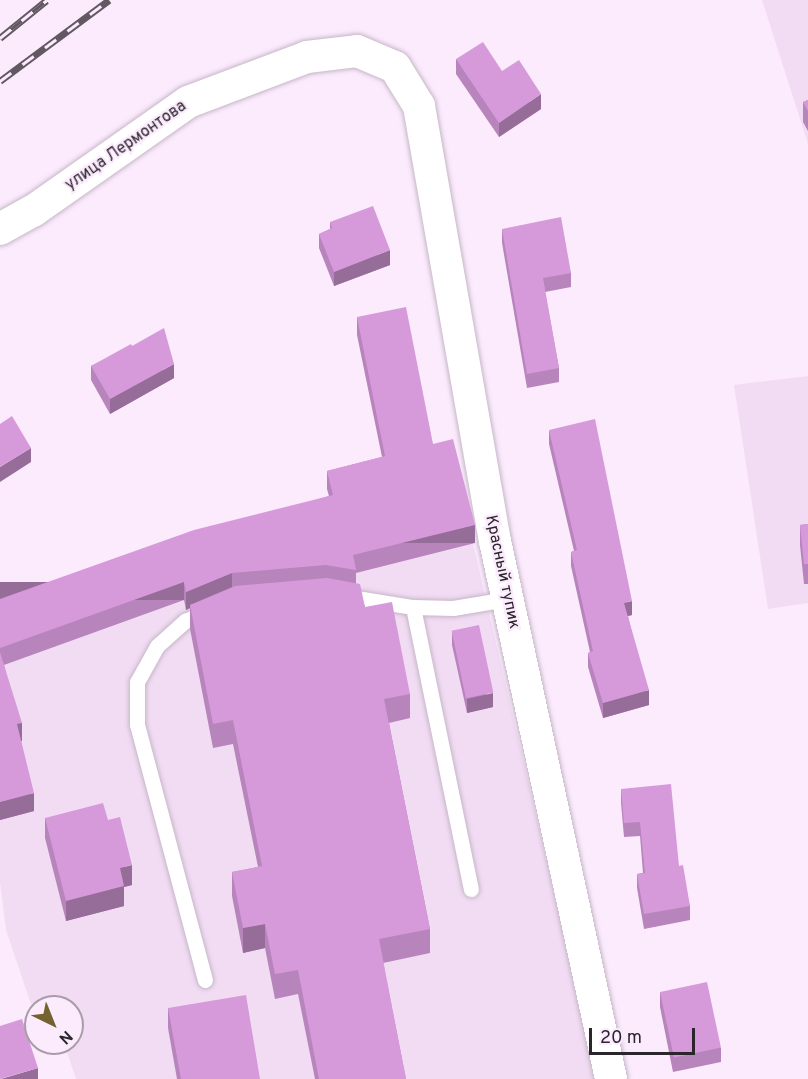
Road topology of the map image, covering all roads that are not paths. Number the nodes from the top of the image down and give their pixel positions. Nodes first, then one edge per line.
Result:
1 (395, 67) joint
2 (0, 229) edge
3 (327, 593) edge
4 (507, 599) junction
5 (223, 605) edge
6 (413, 607) junction
7 (471, 889) dead end
8 (205, 980) dead end
9 (611, 1079) edge

1 - 2 street, улица Лермонтова
1 - 4 street, Красный тупик
3 - 6 lane
4 - 6 lane
4 - 9 street, Красный тупик
5 - 8 lane
6 - 7 lane

